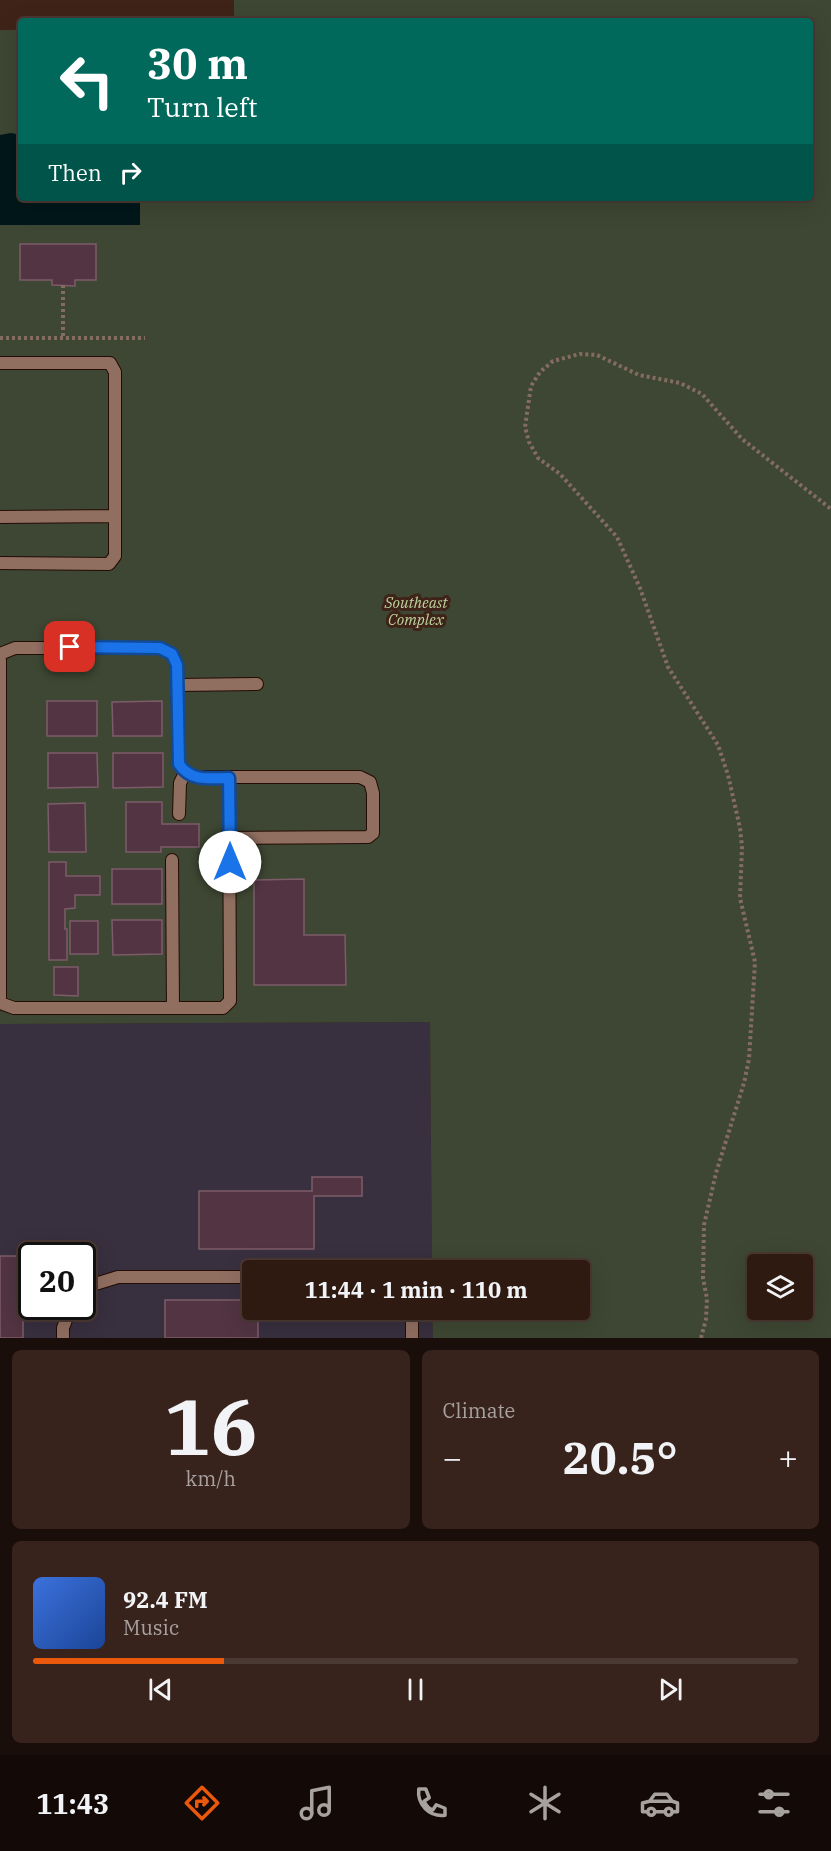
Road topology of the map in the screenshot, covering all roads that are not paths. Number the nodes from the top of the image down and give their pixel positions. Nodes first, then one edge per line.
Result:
1 (0, 363) edge
2 (115, 516) junction
3 (0, 517) edge
4 (0, 563) edge
5 (0, 654) edge
6 (0, 660) edge
7 (257, 684) dead end
8 (178, 685) junction
9 (185, 773) junction
10 (229, 778) junction
11 (179, 814) dead end
12 (230, 838) junction
13 (172, 860) dead end
14 (0, 998) edge
15 (0, 1003) edge
16 (173, 1008) junction
17 (242, 1276) edge
18 (96, 1284) edge
19 (66, 1320) edge
20 (412, 1320) edge
21 (63, 1338) edge
22 (412, 1338) edge

1 - 2 lane
2 - 3 lane
2 - 4 lane
5 - 8 lane
6 - 14 lane
7 - 8 lane
8 - 9 lane
9 - 10 lane
9 - 11 lane
10 - 12 lane
10 - 12 lane
12 - 16 lane
13 - 16 lane
15 - 16 lane
17 - 18 lane
19 - 21 lane
20 - 22 lane

